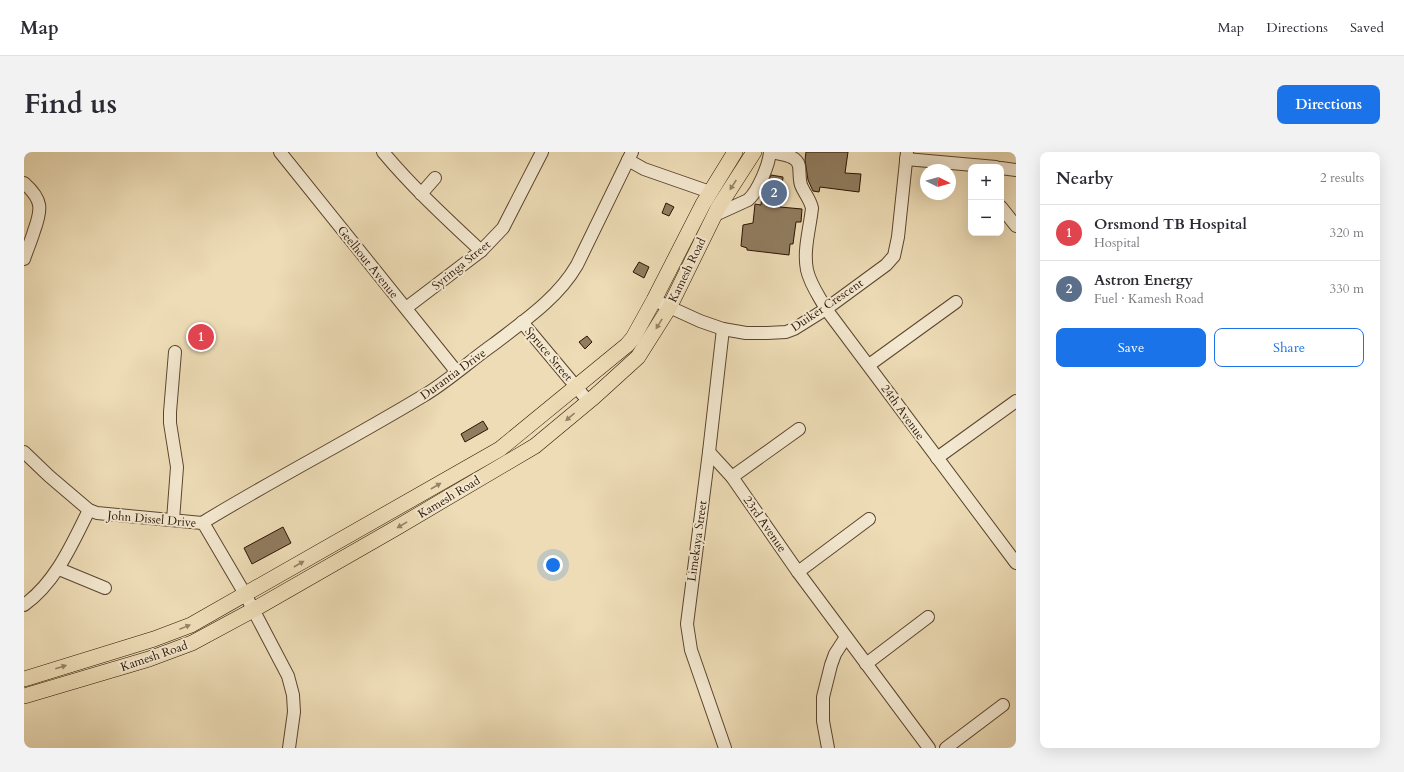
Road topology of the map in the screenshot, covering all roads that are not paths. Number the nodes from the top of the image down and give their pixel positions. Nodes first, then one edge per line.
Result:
1 (280, 152) edge
2 (383, 152) edge
3 (542, 152) edge
4 (735, 152) edge
5 (754, 152) edge
6 (770, 154) edge
7 (906, 155) edge
8 (630, 156) edge
9 (968, 166) edge
10 (1004, 168) edge
11 (1016, 170) edge
12 (435, 178) dead end
13 (24, 183) edge
14 (710, 192) junction
15 (421, 194) junction
16 (1004, 210) edge
17 (713, 216) junction
18 (1016, 226) edge
19 (481, 251) junction
20 (24, 259) edge
21 (654, 300) junction
22 (956, 302) dead end
23 (406, 308) junction
24 (669, 308) junction
25 (826, 308) junction
26 (522, 322) junction
27 (723, 329) junction
28 (176, 352) dead end
29 (869, 365) junction
30 (456, 371) junction
31 (576, 386) junction
32 (588, 401) junction
33 (1016, 401) edge
34 (799, 429) dead end
35 (24, 452) edge
36 (709, 452) junction
37 (937, 458) junction
38 (732, 477) junction
39 (89, 510) junction
40 (869, 519) dead end
41 (173, 520) junction
42 (202, 523) junction
43 (1011, 546) edge
44 (1016, 563) edge
45 (59, 569) junction
46 (798, 572) junction
47 (105, 588) dead end
48 (245, 594) junction
49 (24, 605) edge
50 (253, 610) junction
51 (928, 617) dead end
52 (846, 638) junction
53 (866, 664) junction
54 (24, 678) edge
55 (24, 696) edge
56 (1003, 705) dead end
57 (289, 748) edge
58 (724, 748) edge
59 (828, 748) edge
60 (929, 748) edge
61 (946, 748) edge

1 - 23 street, Geelhout Avenue
2 - 15 street
3 - 19 street, Syringa Street
4 - 14 main road, Kamesh Road
5 -> 17 main road, Kamesh Road
6 - 17 street
6 - 25 street, 24th Avenue
7 - 9 street
7 - 25 street, Duiker Crescent
8 - 14 street
8 - 26 street, Durantia Drive
10 - 11 street
12 - 15 street
13 - 20 street
14 - 21 main road, Kamesh Road
15 - 19 street
16 - 18 street
17 - 24 main road, Kamesh Road
19 - 23 street, Syringa Street
21 - 24 street, Duiker Crescent
21 - 31 main road, Kamesh Road
22 - 29 street
23 - 30 street, Geelhout Avenue
24 - 27 street, Duiker Crescent
24 -> 32 main road, Kamesh Road
25 - 27 street, Duiker Crescent
25 - 29 street, 24th Avenue
26 - 30 street, Durantia Drive
26 - 31 street, Spruce Street
27 - 36 street, Limekaya Street
28 - 41 street
29 - 37 street, 24th Avenue
30 - 42 street, Durantia Drive
31 - 32 street, Spruce Street
48 -> 31 main road, Kamesh Road
32 -> 50 main road, Kamesh Road
33 - 37 street
34 - 38 street
35 - 39 street, John Dissel Drive
36 - 38 street, 23rd Avenue
36 - 58 street, Limekaya Street
37 - 43 street, 24th Avenue
38 - 46 street, 23rd Avenue
39 - 41 street, John Dissel Drive
39 - 45 street
40 - 46 street
41 - 42 street, John Dissel Drive
42 - 48 street, John Dissel Drive
43 - 44 street, 24th Avenue
45 - 47 street
45 - 49 street
46 - 52 street, 23rd Avenue
48 - 50 street, John Dissel Drive
54 -> 48 main road, Kamesh Road
50 - 55 main road, Kamesh Road
50 - 57 street, John Dissel Drive
51 - 53 street
52 - 53 street, 23rd Avenue
52 - 59 street
53 - 60 street, 23rd Avenue
56 - 61 street

